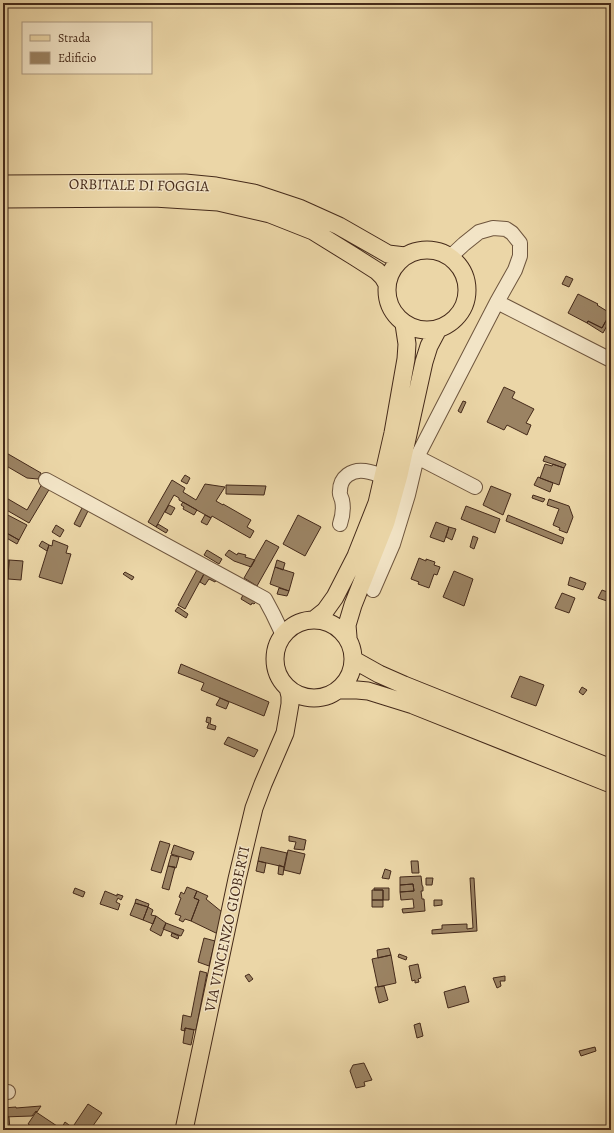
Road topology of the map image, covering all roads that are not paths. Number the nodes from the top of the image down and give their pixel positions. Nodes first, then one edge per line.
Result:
1 (3, 184) edge
2 (3, 199) edge
3 (405, 256) junction
4 (450, 257) junction
5 (387, 284) junction
6 (497, 302) junction
7 (404, 324) junction
8 (438, 330) junction
9 (611, 360) edge
10 (418, 457) junction
11 (383, 477) junction
12 (46, 480) dead end
13 (475, 487) dead end
14 (340, 524) dead end
15 (373, 590) dead end
16 (316, 619) junction
17 (282, 635) junction
18 (348, 638) junction
19 (354, 660) junction
20 (288, 688) junction
21 (338, 690) junction
22 (316, 698) junction
23 (285, 733) junction
24 (611, 768) edge
25 (611, 784) edge
26 (184, 1130) edge

1 - 3 main road, ORBITALE DI FOGGIA
2 - 5 main road, ORBITALE DI FOGGIA
3 - 4 main road
3 - 5 main road
4 - 6 street
4 - 8 main road
5 - 7 main road
6 - 9 street
6 - 10 street
7 - 8 main road
7 - 11 main road
8 - 18 main road
10 - 13 street
10 - 15 street
11 - 14 street
11 - 16 main road
12 - 17 street
16 - 17 main road
16 - 18 main road
17 - 20 main road
18 - 19 main road
19 - 21 main road
19 - 24 main road
20 - 22 main road
20 - 23 main road, VIA VINCENZO GIOBERTI
21 - 22 main road
21 - 25 main road
22 - 23 main road, VIA VINCENZO GIOBERTI
23 - 26 main road, VIA VINCENZO GIOBERTI

